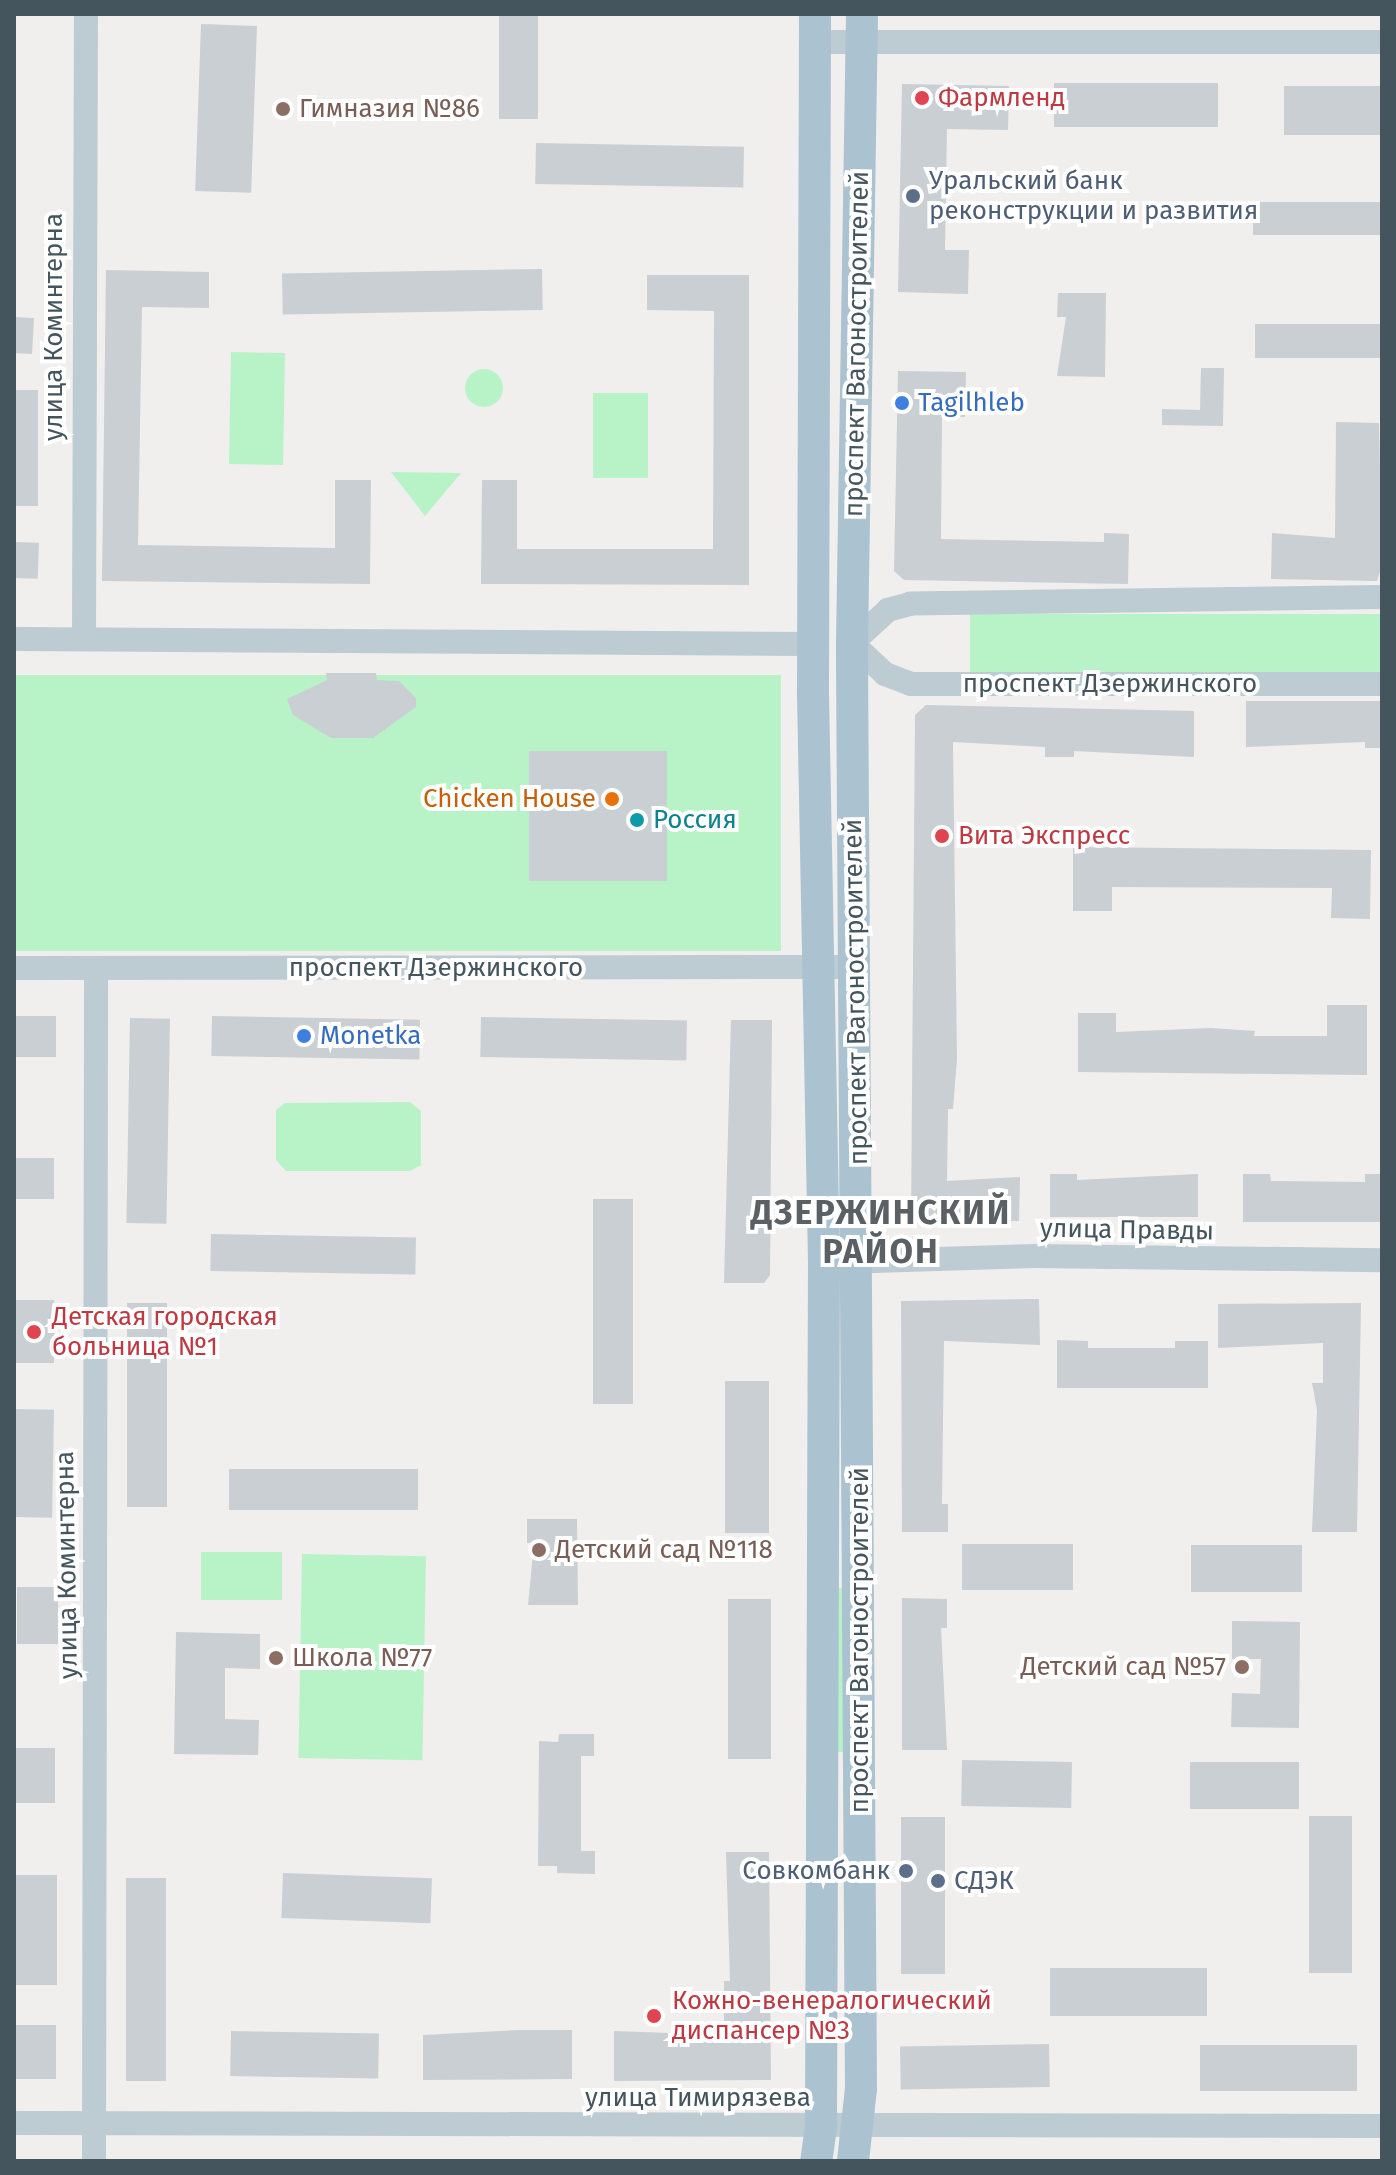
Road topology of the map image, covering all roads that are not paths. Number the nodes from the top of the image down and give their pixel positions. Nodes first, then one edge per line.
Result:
1 (86, 14) edge
2 (815, 28) edge
3 (862, 28) edge
4 (1382, 42) edge
5 (1382, 597) edge
6 (14, 639) edge
7 (84, 639) junction
8 (852, 643) junction
9 (813, 644) junction
10 (1382, 684) edge
11 (857, 967) junction
12 (14, 968) edge
13 (96, 968) junction
14 (816, 968) junction
15 (1382, 1260) edge
16 (824, 1262) junction
17 (859, 1262) junction
18 (14, 2123) edge
19 (94, 2123) junction
20 (1382, 2126) edge
21 (821, 2127) junction
22 (860, 2127) junction
23 (94, 2161) edge
24 (816, 2161) edge
25 (853, 2161) edge

1 - 7 street, улица Коминтерна
2 - 3 street
2 - 9 main road, проспект Вагоностроителей
3 - 4 street
3 - 8 main road, проспект Вагоностроителей
5 - 8 street
6 - 7 street
7 - 9 street
8 - 9 main road
8 - 10 street, проспект Дзержинского
8 - 11 main road, проспект Вагоностроителей
9 - 14 main road, проспект Вагоностроителей
11 - 14 street, проспект Дзержинского
11 - 17 main road, проспект Вагоностроителей
12 - 13 street, проспект Дзержинского
13 - 14 street, проспект Дзержинского
13 - 19 street, улица Коминтерна
14 - 16 main road, проспект Вагоностроителей
15 - 17 street, улица Правды
16 - 17 street, улица Правды
16 - 21 main road, проспект Вагоностроителей
17 - 22 main road, проспект Вагоностроителей
18 - 19 street, улица Тимирязева
19 - 21 street, улица Тимирязева
19 - 23 street, улица Коминтерна
20 - 22 street, улица Тимирязева
21 - 22 street, улица Тимирязева
21 - 24 main road, проспект Вагоностроителей
22 - 25 main road, проспект Вагоностроителей

